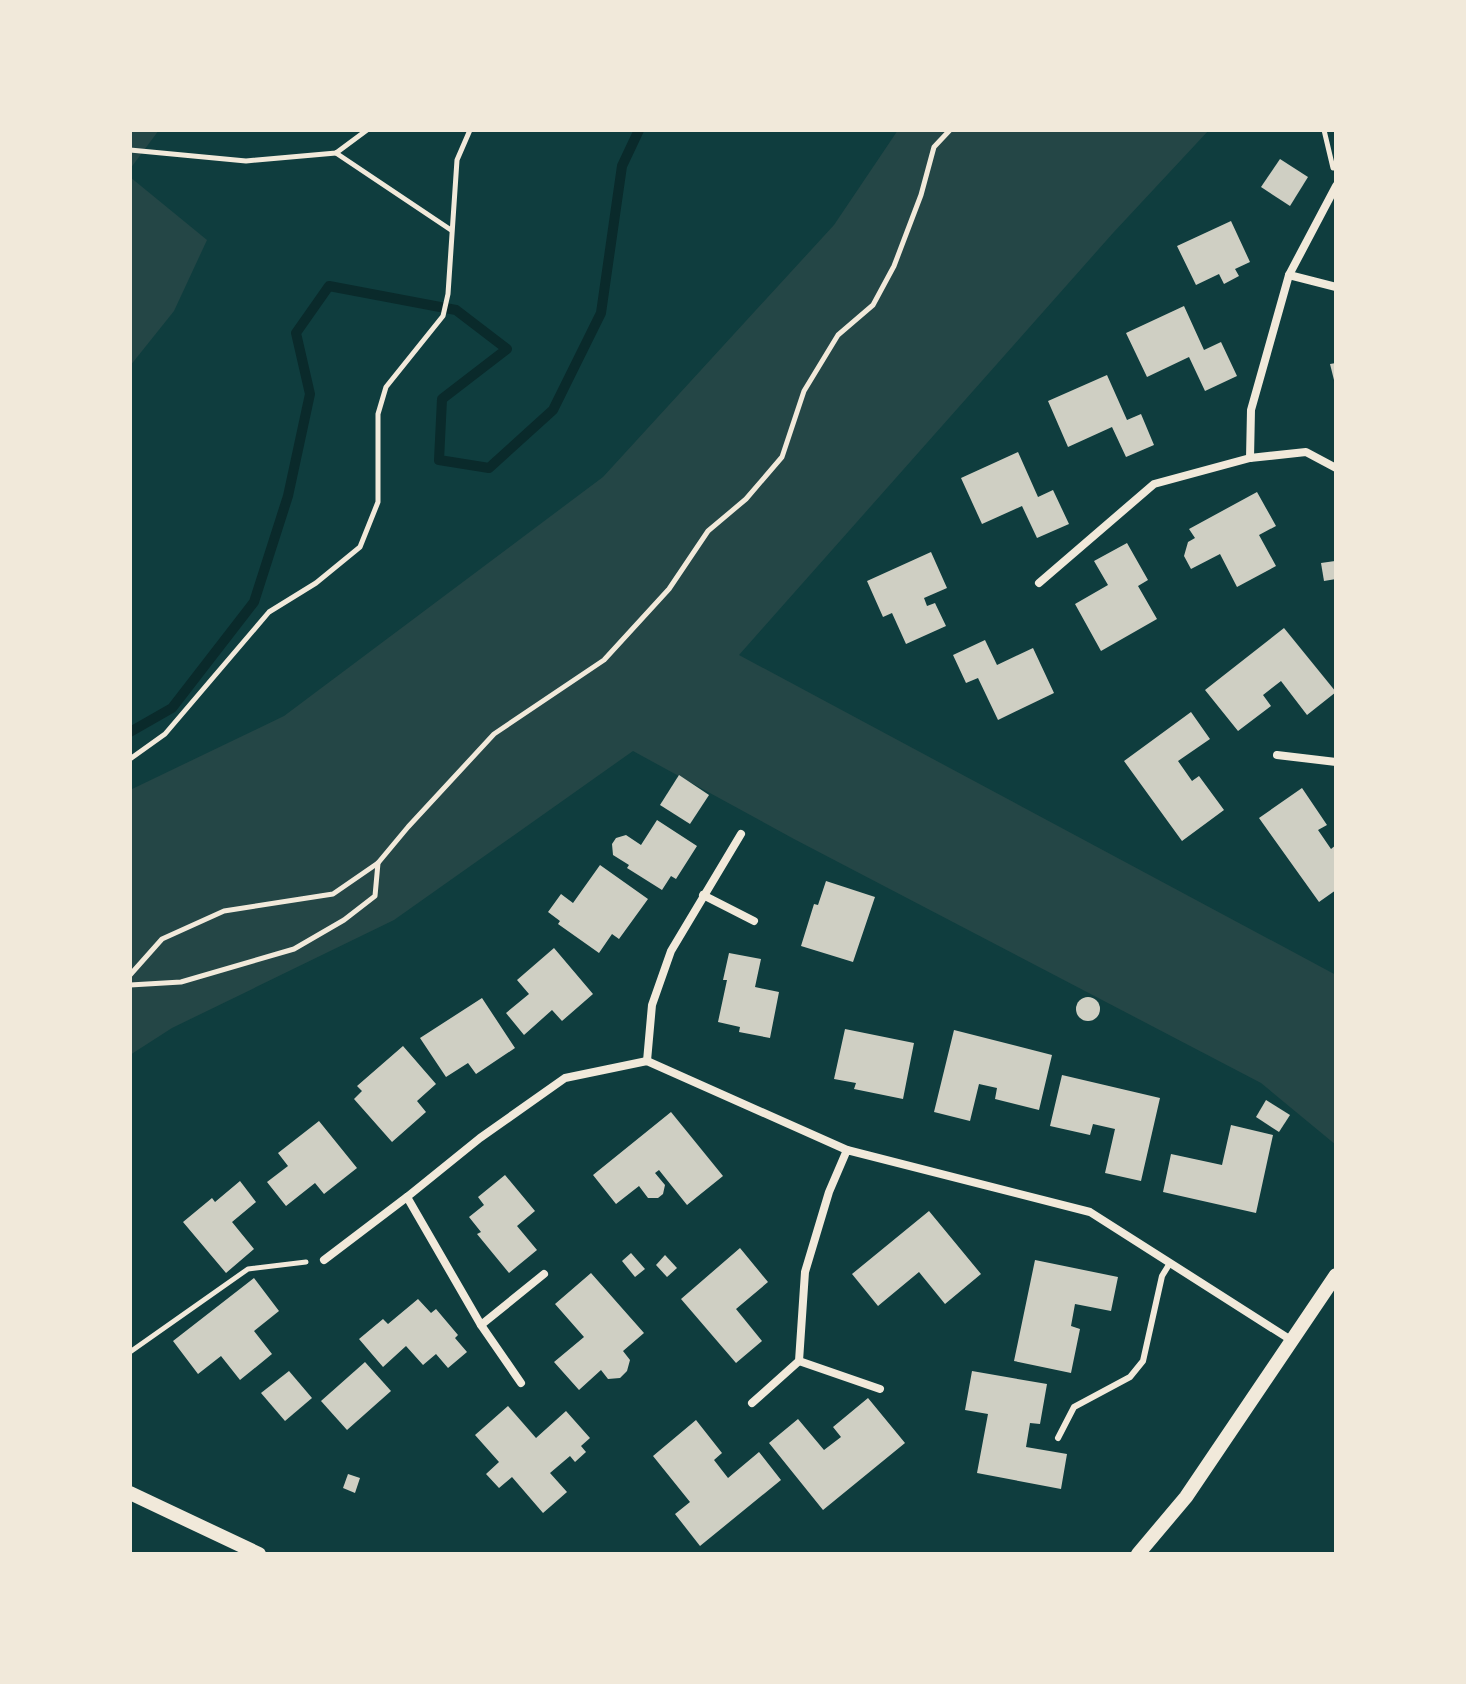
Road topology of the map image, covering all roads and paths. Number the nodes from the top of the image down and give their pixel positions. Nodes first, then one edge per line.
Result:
1 (367, 130) edge
2 (470, 130) edge
3 (950, 130) edge
4 (1324, 130) edge
5 (130, 150) edge
6 (336, 153) junction
7 (1336, 178) edge
8 (1336, 186) edge
9 (451, 230) junction
10 (1289, 275) junction
11 (1336, 287) edge
12 (1250, 458) junction
13 (1336, 468) edge
14 (1039, 583) dead end
15 (1277, 755) dead end
16 (130, 759) edge
17 (1336, 762) edge
18 (741, 834) dead end
19 (378, 863) junction
20 (703, 895) junction
21 (754, 921) dead end
22 (130, 975) edge
23 (130, 985) edge
24 (647, 1061) junction
25 (847, 1150) junction
26 (407, 1197) junction
27 (324, 1260) joint
28 (1170, 1263) junction
29 (544, 1274) dead end
30 (1336, 1275) edge
31 (481, 1325) junction
32 (1291, 1340) junction
33 (130, 1352) edge
34 (799, 1361) junction
35 (521, 1383) dead end
36 (880, 1389) dead end
37 (752, 1403) dead end
38 (1058, 1438) dead end
39 (130, 1493) edge
40 (259, 1554) edge
41 (1138, 1554) edge

1 - 6 path
2 - 9 path
3 - 19 path
4 - 7 path
5 - 6 path
6 - 9 path
8 - 10 street
9 - 16 path
10 - 11 street
10 - 12 street
12 - 13 street
12 - 14 street
15 - 17 street
18 - 20 street
19 - 22 path
19 - 23 path
20 - 21 street
20 - 24 street
24 - 25 street
24 - 26 street
25 - 28 street
25 - 34 street
26 - 27 street
26 - 31 street
27 - 33 path
28 - 32 street
28 - 38 lane
29 - 31 street
30 - 32 street
31 - 35 street
32 - 41 street
34 - 36 street
34 - 37 street
39 - 40 street

